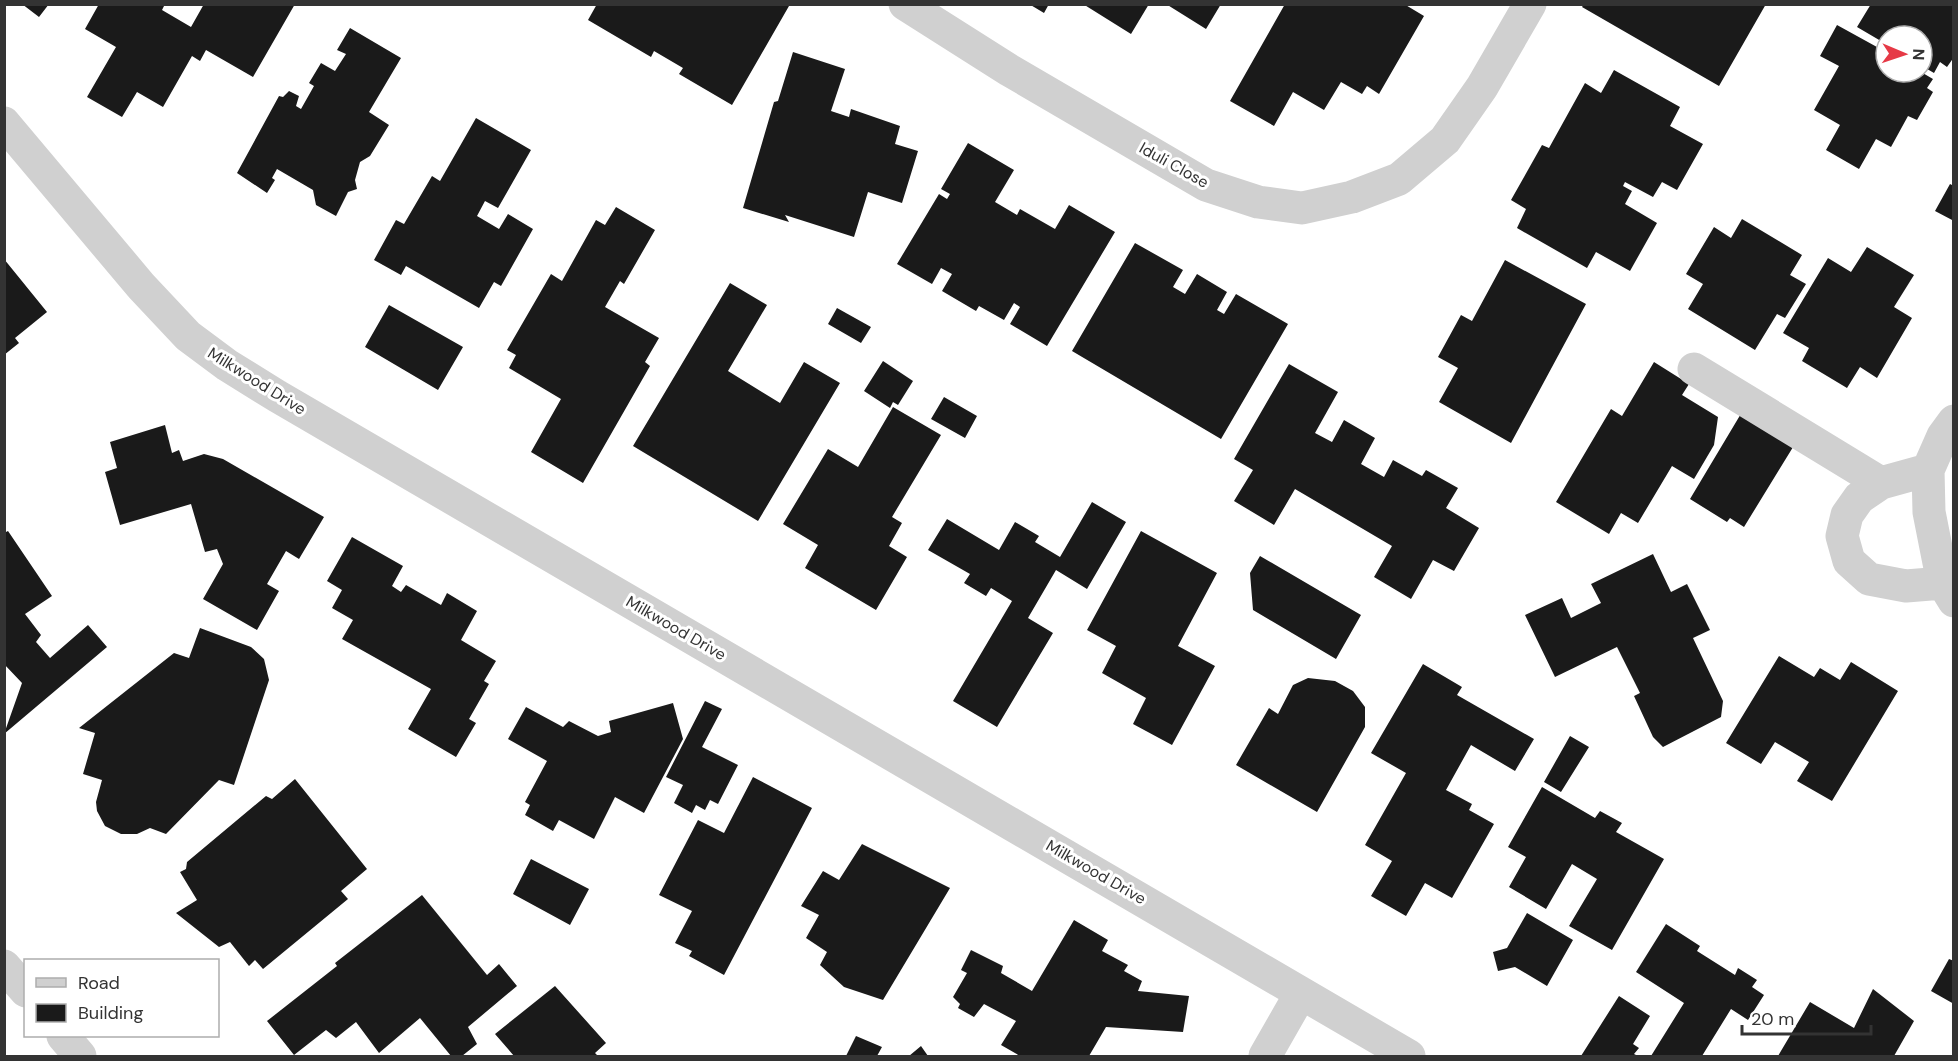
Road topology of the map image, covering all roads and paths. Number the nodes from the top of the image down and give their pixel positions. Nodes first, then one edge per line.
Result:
1 (905, 4) edge
2 (1530, 4) edge
3 (4, 123) edge
4 (1694, 369) dead end
5 (1953, 421) edge
6 (1928, 470) junction
7 (1881, 483) junction
8 (1948, 592) edge
9 (4, 966) edge
10 (24, 989) edge
11 (1301, 993) junction
12 (65, 1037) edge
13 (80, 1056) edge
14 (1265, 1056) edge
15 (1409, 1056) edge

1 - 2 street, Iduli Close
3 - 11 street, Milkwood Drive
4 - 7 street
5 - 6 street
6 - 7 street
6 - 8 street
7 - 8 street
9 - 10 street
11 - 14 street
11 - 15 street, Milkwood Drive
12 - 13 street

